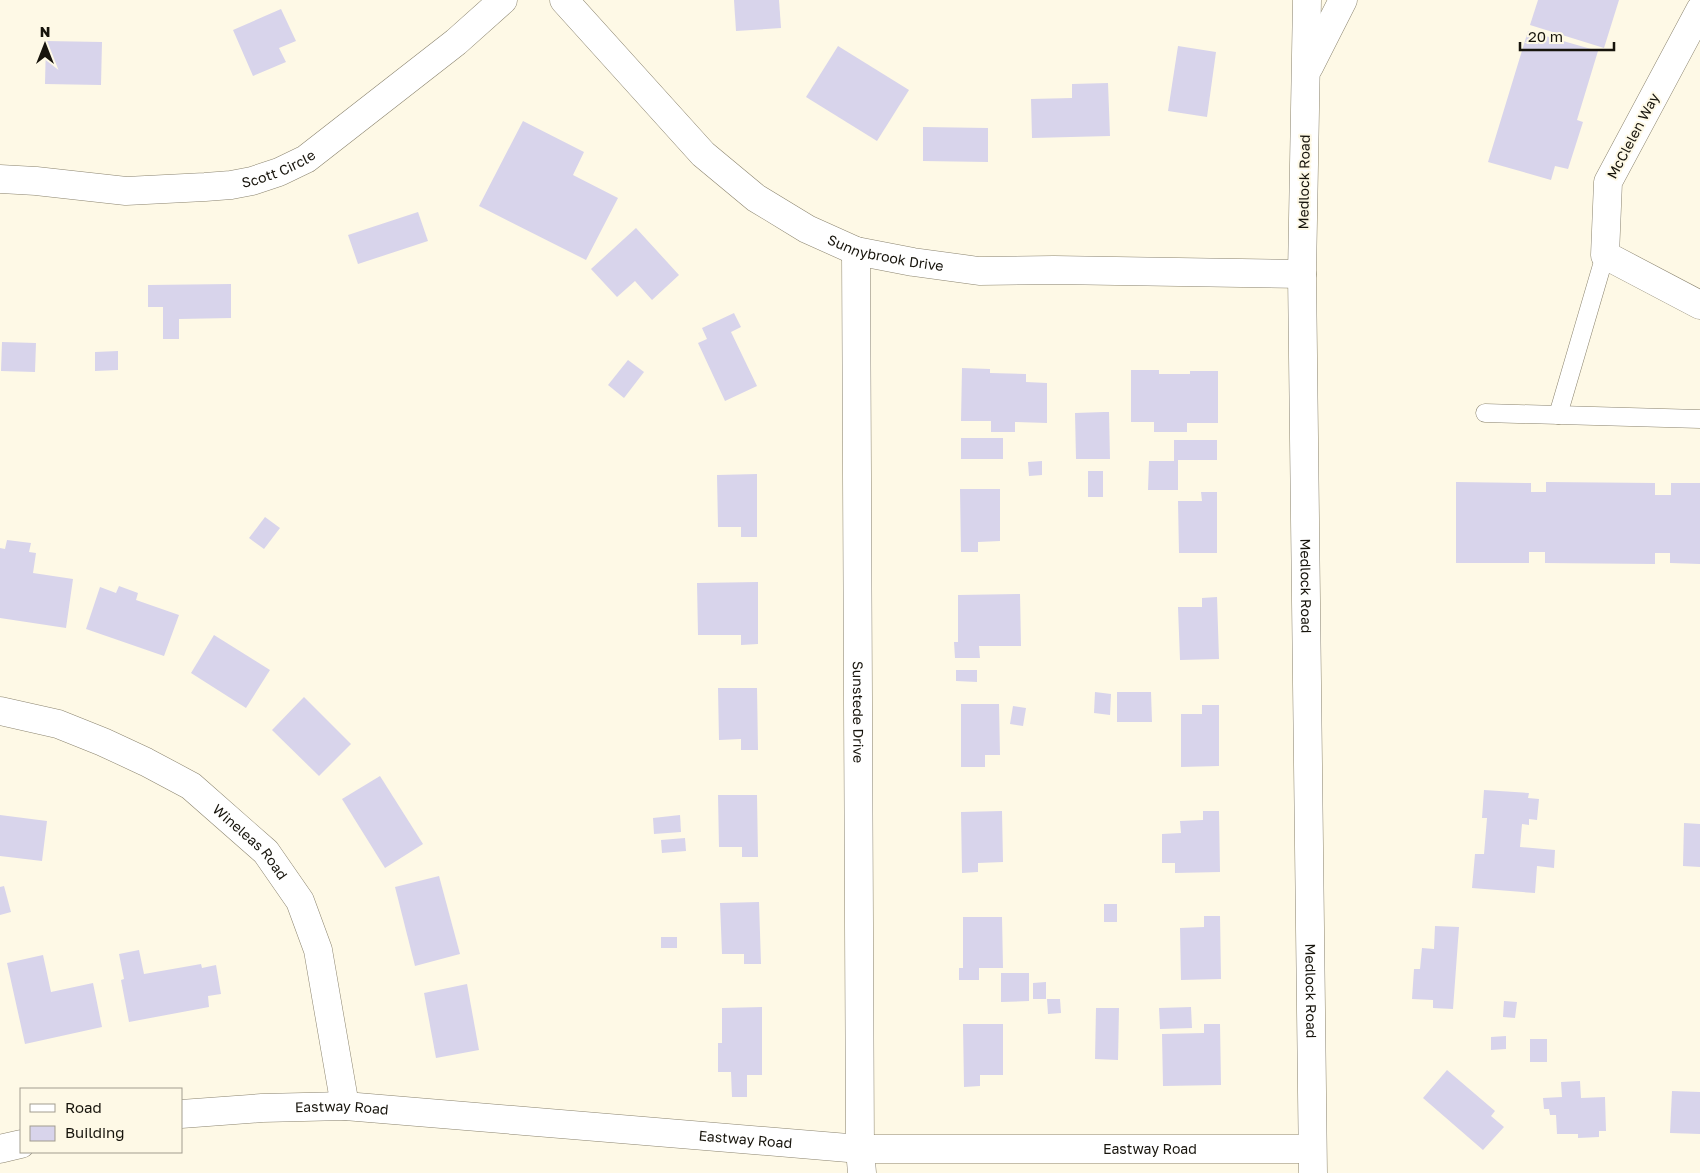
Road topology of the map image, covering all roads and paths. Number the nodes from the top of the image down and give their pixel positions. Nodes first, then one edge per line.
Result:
1 (503, 0) edge
2 (564, 0) edge
3 (1307, 0) edge
4 (1344, 0) edge
5 (1700, 10) edge
6 (1306, 72) junction
7 (0, 179) edge
8 (856, 251) junction
9 (1605, 255) junction
10 (1302, 274) junction
11 (1700, 305) edge
12 (1485, 413) dead end
13 (1558, 415) junction
14 (1700, 419) edge
15 (0, 711) edge
16 (345, 1106) junction
17 (182, 1114) edge
18 (20, 1144) edge
19 (0, 1149) edge
20 (861, 1161) edge
21 (1312, 1161) edge

1 - 7 street, Scott Circle
2 - 8 street, Sunnybrook Drive
3 - 6 street, Medlock Road
4 - 6 street
5 - 9 street, McClelen Way
6 - 10 street, Medlock Road
8 - 10 street, Sunnybrook Drive
8 - 20 street, Sunstede Drive
9 - 11 street
9 - 13 lane
10 - 21 street, Medlock Road
12 - 13 lane
13 - 14 lane
15 - 16 street, Wineleas Road
16 - 17 street, Eastway Road
16 - 20 street, Eastway Road
18 - 19 street
20 - 21 street, Eastway Road

